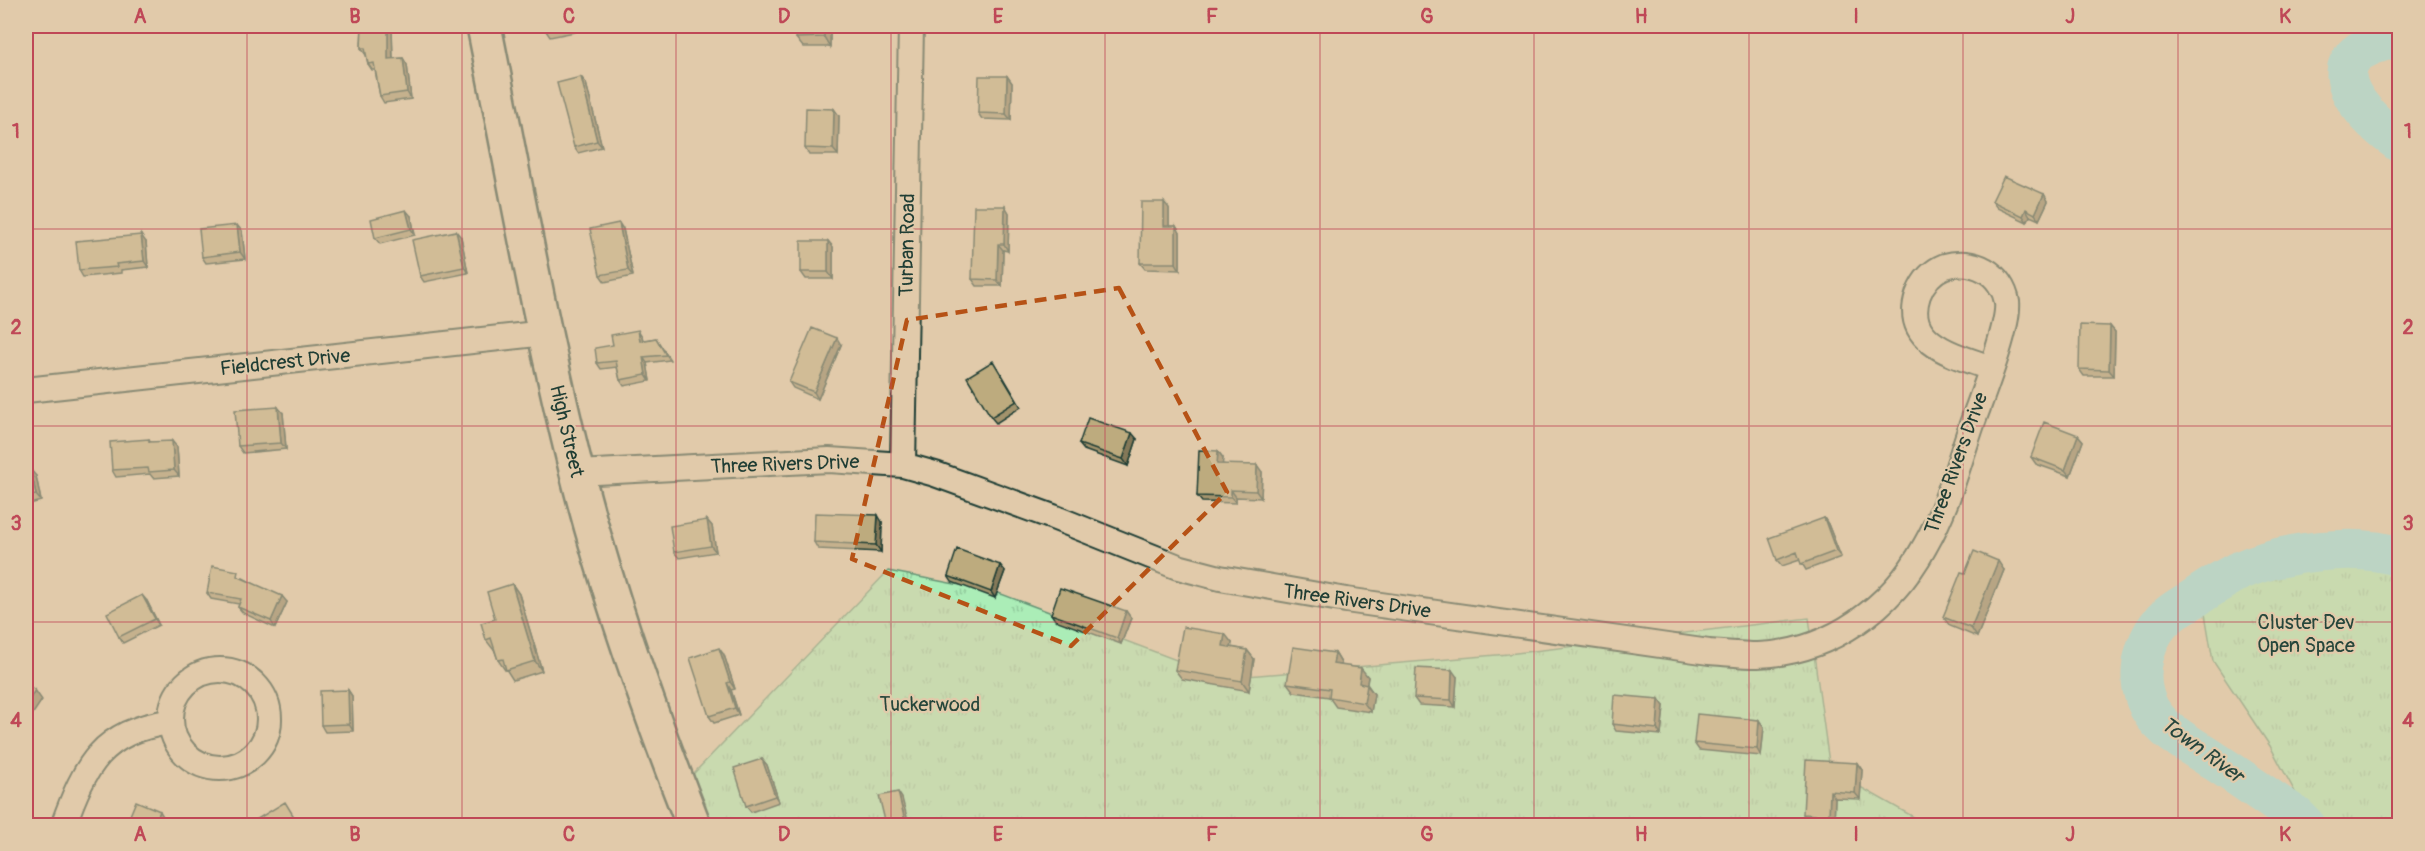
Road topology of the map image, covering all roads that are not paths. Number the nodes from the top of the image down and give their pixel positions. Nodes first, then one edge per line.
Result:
1 (484, 26) edge
2 (911, 26) edge
3 (545, 333) junction
4 (1990, 368) junction
5 (26, 390) edge
6 (903, 465) junction
7 (577, 473) junction
8 (170, 722) junction
9 (63, 825) edge
10 (694, 825) edge

1 - 3 street, High Street
2 - 6 street, Turban Road
3 - 5 street, Fieldcrest Drive
3 - 7 street, High Street
4 - 4 street, Three Rivers Drive
4 - 6 street, Three Rivers Drive
6 - 7 street, Three Rivers Drive
7 - 10 street, High Street
8 - 8 street
8 - 9 street

